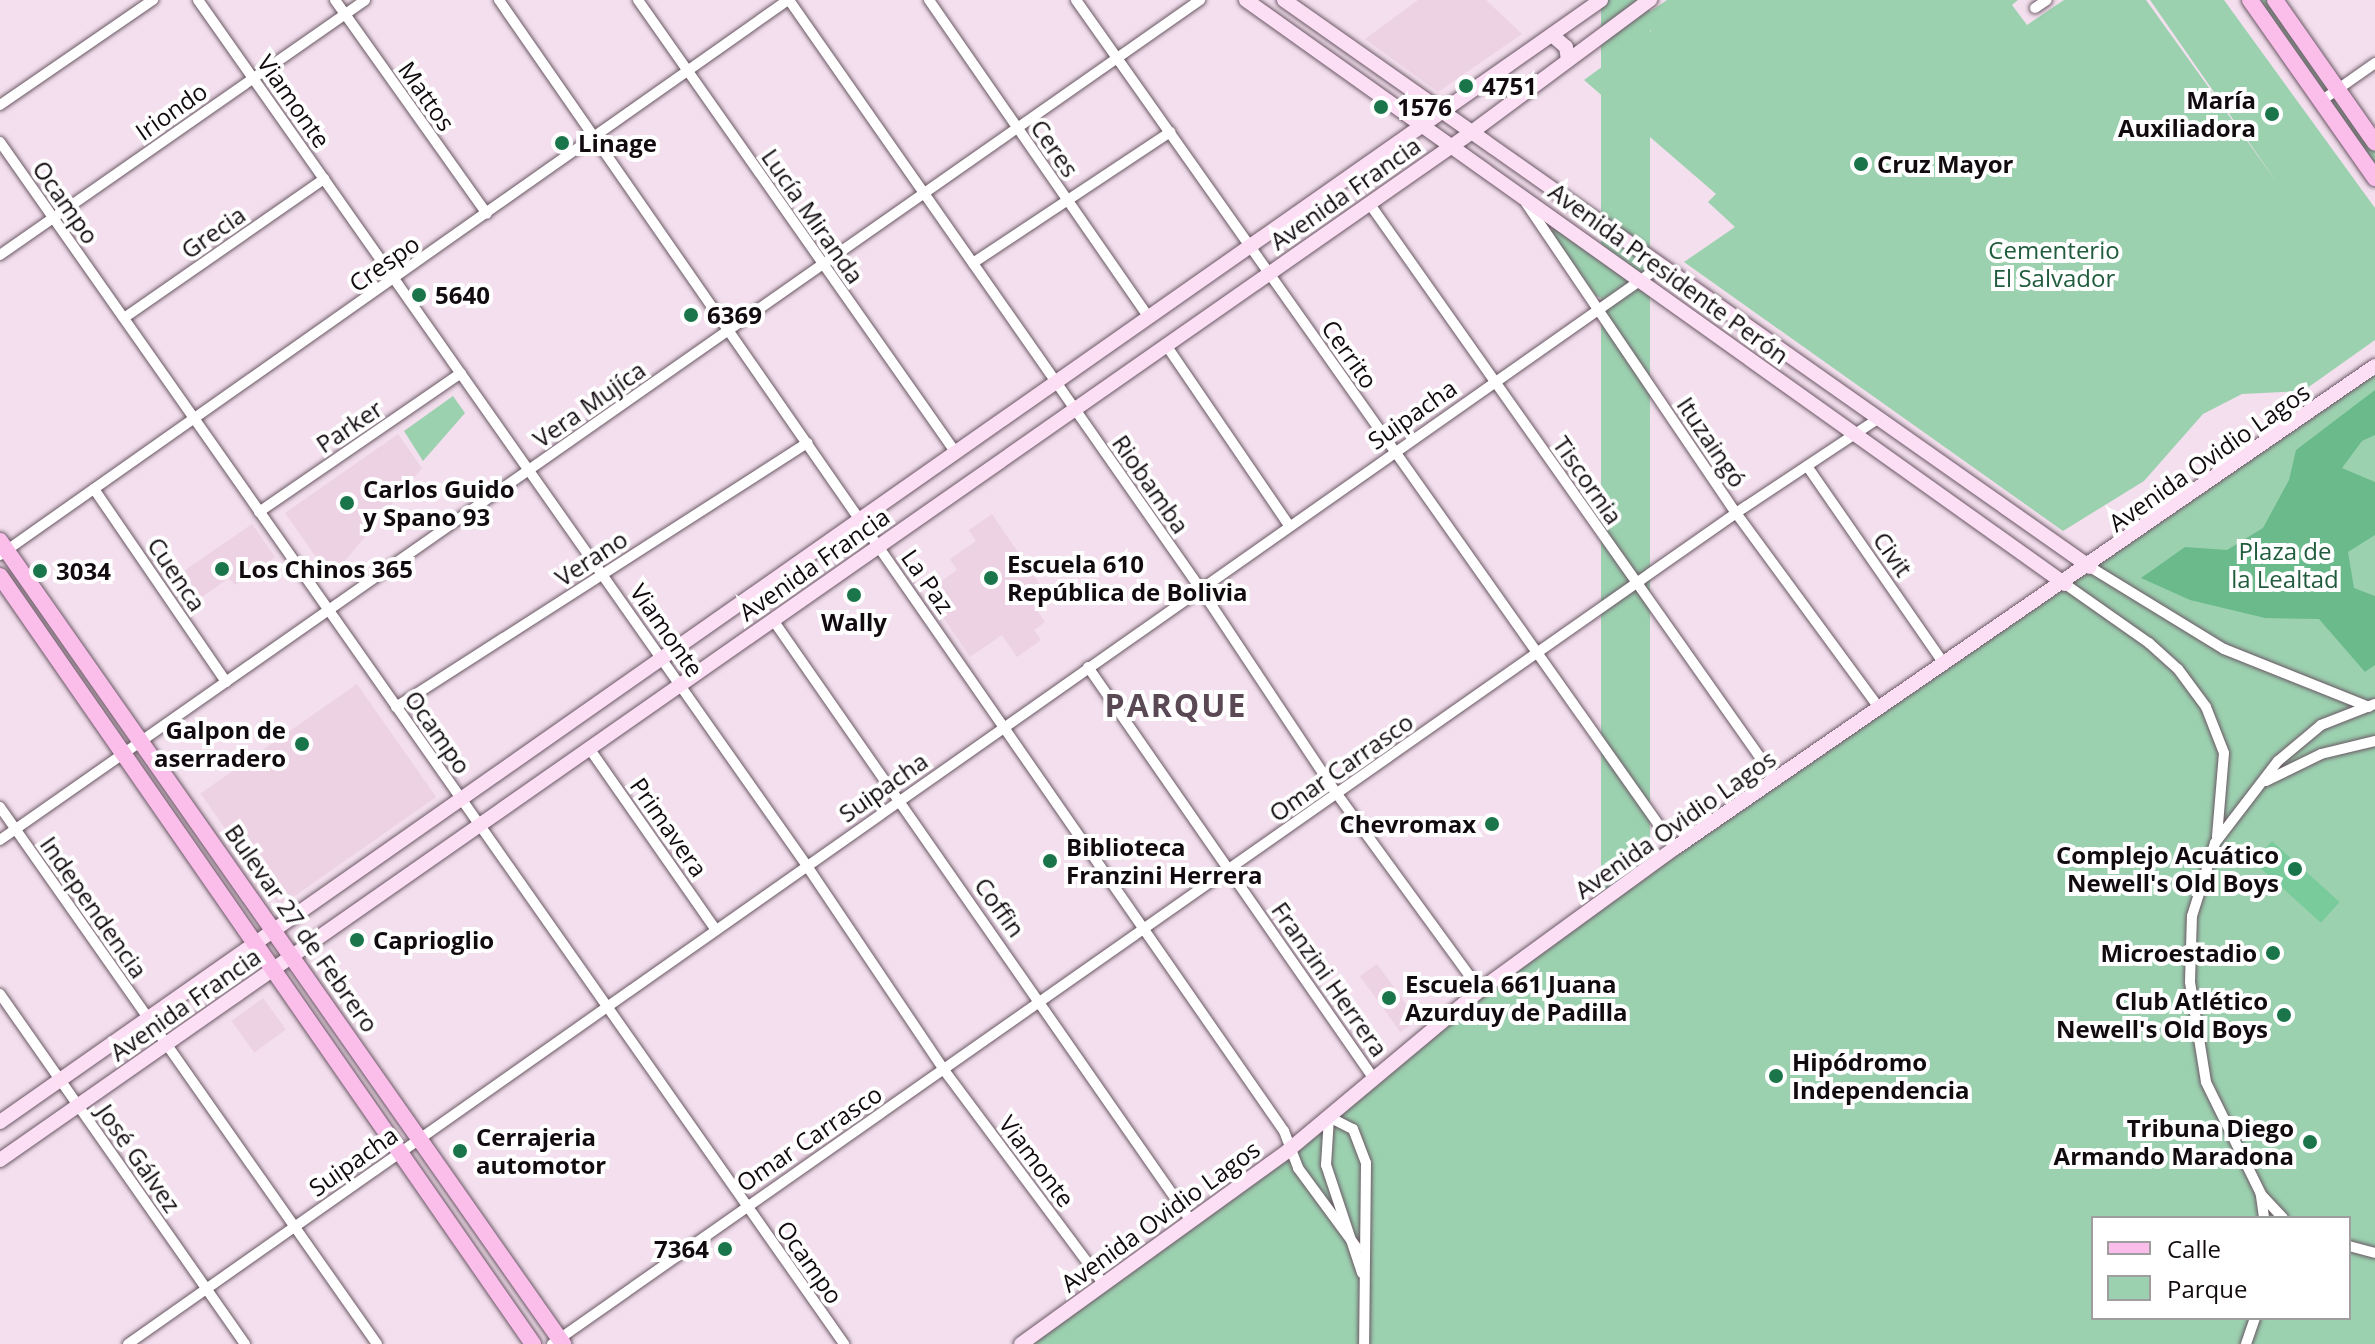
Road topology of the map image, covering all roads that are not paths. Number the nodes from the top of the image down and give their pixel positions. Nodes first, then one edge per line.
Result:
1 (153, 0) edge
2 (198, 0) edge
3 (335, 0) edge
4 (365, 0) edge
5 (499, 0) edge
6 (638, 0) edge
7 (789, 0) edge
8 (929, 0) edge
9 (1076, 0) edge
10 (1200, 0) edge
11 (1246, 0) edge
12 (1284, 0) edge
13 (1601, 0) edge
14 (1650, 0) edge
15 (2047, 0) edge
16 (2250, 0) edge
17 (2275, 0) edge
18 (2035, 8) dead end
19 (345, 14) junction
20 (1550, 36) junction
21 (1117, 59) junction
22 (1566, 62) junction
23 (2375, 63) edge
24 (688, 71) junction
25 (253, 78) junction
26 (2338, 90) junction
27 (2321, 101) junction
28 (0, 105) edge
29 (1443, 112) junction
30 (1424, 125) junction
31 (1017, 129) junction
32 (1170, 132) junction
33 (1472, 132) junction
34 (595, 138) junction
35 (0, 142) edge
36 (2375, 143) edge
37 (1452, 145) junction
38 (2375, 178) edge
39 (324, 179) junction
40 (1518, 192) junction
41 (924, 194) junction
42 (1067, 201) junction
43 (1369, 203) junction
44 (487, 214) junction
45 (53, 218) junction
46 (1252, 246) junction
47 (0, 255) edge
48 (973, 263) junction
49 (822, 265) junction
50 (1662, 265) junction
51 (1270, 272) junction
52 (395, 279) junction
53 (1640, 279) junction
54 (1598, 307) junction
55 (124, 318) junction
56 (1149, 318) junction
57 (729, 330) junction
58 (1166, 345) junction
59 (2375, 366) edge
60 (461, 373) junction
61 (1494, 380) junction
62 (1056, 383) junction
63 (1074, 409) junction
64 (194, 417) junction
65 (1879, 418) junction
66 (1856, 433) junction
67 (808, 443) junction
68 (1393, 451) junction
69 (956, 453) junction
70 (1807, 466) junction
71 (528, 470) junction
72 (94, 489) junction
73 (259, 512) junction
74 (1736, 513) junction
75 (861, 520) junction
76 (1289, 525) junction
77 (879, 545) junction
78 (2, 549) edge
79 (2090, 567) junction
80 (604, 574) junction
81 (0, 576) edge
82 (1635, 583) junction
83 (2065, 584) junction
84 (1200, 588) junction
85 (328, 610) junction
86 (773, 620) junction
87 (1538, 653) junction
88 (662, 659) junction
89 (1945, 665) junction
90 (1088, 667) junction
91 (226, 682) junction
92 (680, 684) junction
93 (396, 707) junction
94 (2373, 707) edge
95 (1880, 709) junction
96 (1005, 726) junction
97 (2375, 741) edge
98 (140, 742) junction
99 (589, 748) junction
100 (124, 753) junction
101 (1776, 780) junction
102 (2257, 787) junction
103 (1337, 794) junction
104 (461, 800) junction
105 (899, 800) junction
106 (0, 807) edge
107 (479, 825) junction
108 (15, 829) junction
109 (0, 840) edge
110 (2215, 843) junction
111 (1675, 848) junction
112 (807, 866) junction
113 (1229, 869) junction
114 (1141, 929) junction
115 (274, 930) junction
116 (716, 930) junction
117 (257, 943) junction
118 (292, 955) junction
119 (274, 968) junction
120 (1480, 990) junction
121 (0, 994) edge
122 (1042, 1001) junction
123 (606, 1007) junction
124 (148, 1019) junction
125 (166, 1044) junction
126 (944, 1070) junction
127 (1374, 1079) junction
128 (60, 1080) junction
129 (78, 1105) junction
130 (1329, 1117) junction
131 (0, 1122) edge
132 (421, 1138) junction
133 (1290, 1149) junction
134 (401, 1152) junction
135 (0, 1160) edge
136 (2261, 1194) junction
137 (746, 1206) junction
138 (2264, 1216) edge
139 (2281, 1216) edge
140 (1191, 1221) junction
141 (294, 1227) junction
142 (2351, 1247) edge
143 (1357, 1248) junction
144 (2375, 1253) edge
145 (1362, 1273) junction
146 (1103, 1283) junction
147 (207, 1289) junction
148 (2254, 1320) edge
149 (558, 1342) edge
150 (128, 1344) edge
151 (245, 1344) edge
152 (377, 1344) edge
153 (533, 1344) edge
154 (844, 1344) edge
155 (1021, 1344) edge
156 (1364, 1344) edge
157 (2246, 1344) edge

1 - 28 street
2 - 25 street, Viamonte
3 - 19 street, Mattos
4 - 19 street, Iriondo
5 - 34 street, La Paz
6 - 24 street, Lucía Miranda
7 - 24 street, Crespo
7 - 41 street, Riobamba
8 - 31 street, Ceres
9 - 21 street, Cerrito
10 - 21 street, Vera Mujíca
11 - 30 main road, Avenida Presidente Perón
12 - 29 main road, Avenida Presidente Perón
13 - 20 main road, Avenida Francia
14 - 22 main road, Avenida Francia
15 - 18 street
16 - 27 main road
17 - 26 main road
19 - 25 street, Iriondo
19 - 44 street, Mattos
20 - 22 main road
20 - 29 main road, Avenida Francia
21 - 31 street, Vera Mujíca
21 - 32 street, Cerrito
22 - 33 main road, Avenida Francia
23 - 26 street
24 - 34 street, Crespo
24 - 49 street, Lucía Miranda
25 - 39 street, Viamonte
25 - 45 street, Iriondo
26 - 27 street
26 - 36 main road
27 - 38 main road
29 - 30 main road, Avenida Francia
29 - 33 main road, Avenida Presidente Perón
30 - 37 main road, Avenida Presidente Perón
30 - 46 main road, Avenida Francia
31 - 41 street, Vera Mujíca
31 - 42 street, Ceres
32 - 42 street
32 - 46 street, Cerrito
33 - 37 main road, Avenida Francia
33 - 50 main road, Avenida Presidente Perón
34 - 44 street, Crespo
34 - 57 street, La Paz
35 - 45 street, Ocampo
37 - 40 main road, Avenida Presidente Perón
37 - 43 main road, Avenida Francia
39 - 52 street, Viamonte
39 - 55 street, Grecia
40 - 53 main road, Avenida Presidente Perón
40 - 54 street, Ituzaingó
41 - 48 street, Riobamba
41 - 49 street, Vera Mujíca
42 - 48 street
42 - 56 street, Ceres
43 - 51 main road, Avenida Francia
43 - 61 street, Tiscornia
44 - 52 street, Crespo
45 - 47 street, Iriondo
45 - 55 street, Ocampo
46 - 51 street, Cerrito
46 - 56 main road, Avenida Francia
48 - 62 street, Riobamba
49 - 57 street, Vera Mujíca
49 - 69 street, Lucía Miranda
50 - 53 street, Suipacha
50 - 65 main road, Avenida Presidente Perón
51 - 58 main road, Avenida Francia
51 - 68 street, Cerrito
52 - 60 street, Viamonte
52 - 64 street, Crespo
53 - 54 street, Suipacha
53 - 66 main road, Avenida Presidente Perón
54 - 61 street, Suipacha
54 - 74 street, Ituzaingó
55 - 64 street, Ocampo
56 - 62 main road, Avenida Francia
57 - 67 street, La Paz
57 - 71 street, Vera Mujíca
58 - 63 main road, Avenida Francia
58 - 76 street
59 - 79 main road, Avenida Ovidio Lagos
60 - 71 street, Viamonte
60 - 73 street, Parker
61 - 68 street, Suipacha
61 - 82 street, Tiscornia
62 - 63 street, Riobamba
62 - 69 main road, Avenida Francia
63 - 77 main road, Avenida Francia
63 - 84 street, Riobamba
64 - 72 street, Crespo
64 - 73 street, Ocampo
65 - 66 street, Omar Carrasco
65 - 79 main road, Avenida Presidente Perón
66 - 70 street, Omar Carrasco
66 - 83 main road, Avenida Presidente Perón
67 - 75 street, La Paz
67 - 80 street, Verano
68 - 76 street, Suipacha
68 - 87 street, Cerrito
69 - 75 main road, Avenida Francia
70 - 74 street, Omar Carrasco
70 - 89 street, Civit
71 - 80 street, Viamonte
71 - 85 street, Vera Mujíca
72 - 78 street, Crespo
72 - 91 street, Cuenca
73 - 85 street, Ocampo
74 - 82 street, Omar Carrasco
74 - 95 street, Ituzaingó
75 - 77 street, La Paz
75 - 88 main road, Avenida Francia
76 - 84 street, Suipacha
77 - 86 main road, Avenida Francia
77 - 96 street, La Paz
78 - 98 main road, Bulevar 27 de Febrero
79 - 83 main road, Avenida Ovidio Lagos
79 - 94 street
80 - 88 street, Viamonte
80 - 93 street, Verano
81 - 100 main road, Bulevar 27 de Febrero
82 - 87 street, Omar Carrasco
82 - 101 street, Tiscornia
83 - 89 main road, Avenida Ovidio Lagos
83 - 110 street
84 - 90 street, Suipacha
84 - 103 street, Riobamba
85 - 91 street, Vera Mujíca
85 - 93 street, Ocampo
86 - 92 main road, Avenida Francia
86 - 105 street, Coffin
87 - 103 street, Omar Carrasco
87 - 111 street, Cerrito
88 - 92 street, Viamonte
88 - 104 main road, Avenida Francia
89 - 95 main road, Avenida Ovidio Lagos
90 - 96 street, Suipacha
90 - 113 street, Franzini Herrera
91 - 98 street, Vera Mujíca
92 - 99 main road, Avenida Francia
92 - 112 street, Viamonte
93 - 104 street, Ocampo
94 - 102 street
95 - 101 main road, Avenida Ovidio Lagos
96 - 105 street, Suipacha
96 - 114 street, La Paz
97 - 102 street
98 - 100 street, Vera Mujíca
98 - 115 main road, Bulevar 27 de Febrero
99 - 107 main road, Avenida Francia
99 - 116 street, Primavera
100 - 108 street, Vera Mujíca
100 - 117 main road, Bulevar 27 de Febrero
101 - 111 main road, Avenida Ovidio Lagos
102 - 110 street
103 - 113 street, Omar Carrasco
103 - 120 street, Riobamba
104 - 107 street, Ocampo
104 - 115 main road, Avenida Francia
105 - 112 street, Suipacha
105 - 122 street, Coffin
106 - 108 street, Independencia
107 - 118 main road, Avenida Francia
107 - 123 street, Ocampo
108 - 109 street, Vera Mujíca
108 - 124 street, Independencia
110 - 136 street
111 - 120 main road, Avenida Ovidio Lagos
112 - 116 street, Suipacha
112 - 126 street, Viamonte
113 - 114 street, Omar Carrasco
113 - 127 street, Franzini Herrera
114 - 122 street, Omar Carrasco
114 - 133 street, La Paz
115 - 117 main road, Avenida Francia
115 - 118 main road, Bulevar 27 de Febrero
116 - 123 street, Suipacha
117 - 119 main road, Bulevar 27 de Febrero
117 - 124 main road, Avenida Francia
118 - 119 main road, Avenida Francia
118 - 132 main road, Bulevar 27 de Febrero
119 - 125 main road, Avenida Francia
119 - 134 main road, Bulevar 27 de Febrero
120 - 127 main road, Avenida Ovidio Lagos
121 - 128 street, José Gálvez
122 - 126 street, Omar Carrasco
122 - 140 street, Coffin
123 - 132 street, Suipacha
123 - 137 street, Ocampo
124 - 125 street, Independencia
124 - 128 main road, Avenida Francia
125 - 129 main road, Avenida Francia
125 - 141 street, Independencia
126 - 137 street, Omar Carrasco
126 - 146 street, Viamonte
127 - 130 main road, Avenida Ovidio Lagos
128 - 129 street, José Gálvez
128 - 131 main road, Avenida Francia
129 - 135 main road, Avenida Francia
129 - 147 street, José Gálvez
130 - 133 main road, Avenida Ovidio Lagos
130 - 143 street
130 - 145 street
132 - 134 street, Suipacha
132 - 149 main road, Bulevar 27 de Febrero
133 - 140 main road, Avenida Ovidio Lagos
133 - 143 street, La Paz
134 - 141 street, Suipacha
134 - 153 main road, Bulevar 27 de Febrero
136 - 138 street
136 - 139 street
137 - 149 street, Omar Carrasco
137 - 154 street, Ocampo
140 - 146 main road, Avenida Ovidio Lagos
141 - 147 street, Suipacha
141 - 152 street, Independencia
142 - 144 street
143 - 145 street
145 - 156 street
146 - 155 main road, Avenida Ovidio Lagos
147 - 150 street, Suipacha
147 - 151 street, José Gálvez
148 - 157 street

